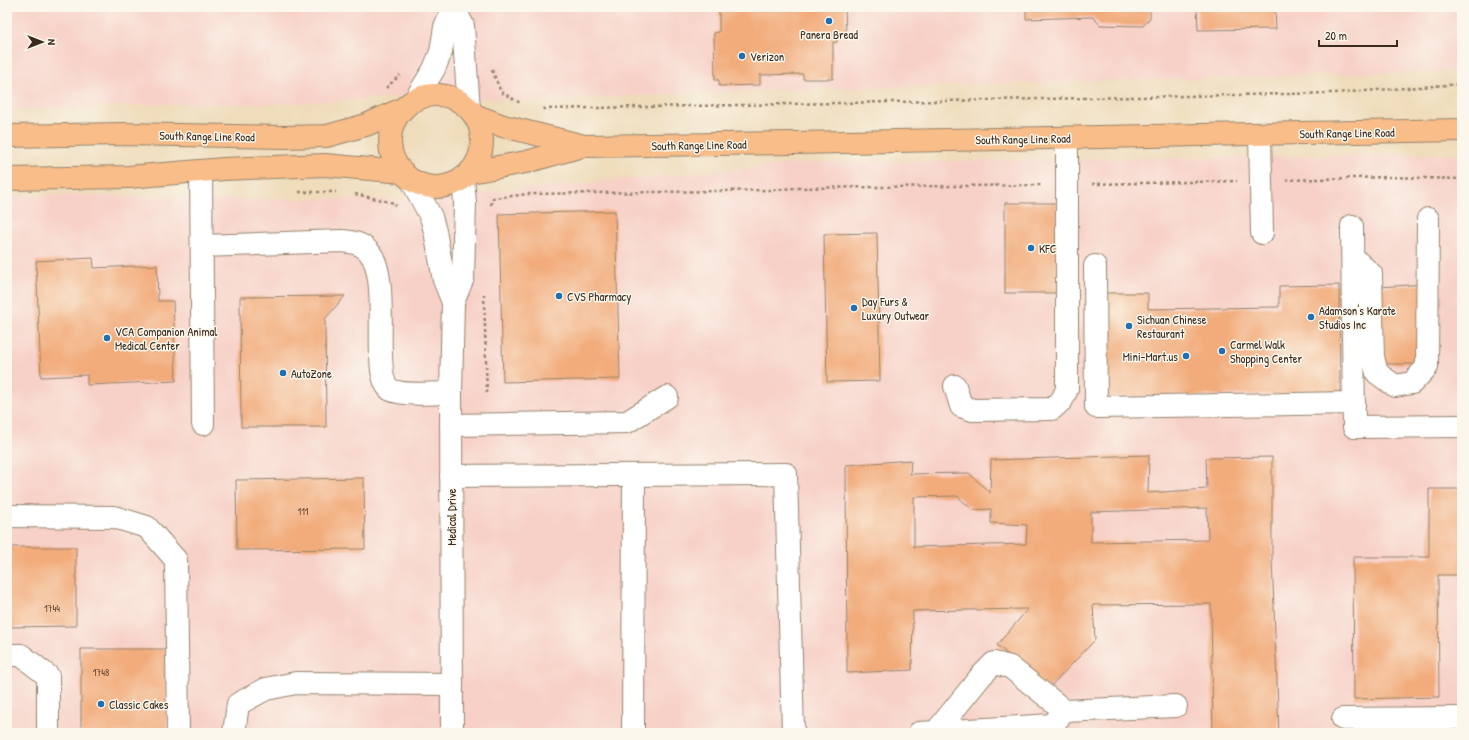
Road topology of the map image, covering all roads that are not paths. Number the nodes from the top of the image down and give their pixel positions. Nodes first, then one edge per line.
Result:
1 (454, 7) edge
2 (408, 104) junction
3 (472, 112) junction
4 (1462, 130) edge
5 (1260, 134) junction
6 (7, 136) edge
7 (1067, 138) junction
8 (584, 146) junction
9 (201, 171) junction
10 (467, 175) junction
11 (407, 177) junction
12 (7, 179) edge
13 (1428, 219) dead end
14 (1352, 226) dead end
15 (1262, 233) dead end
16 (202, 246) junction
17 (1353, 258) junction
18 (1095, 266) dead end
19 (453, 302) junction
20 (955, 386) dead end
21 (451, 393) junction
22 (667, 398) dead end
23 (1354, 403) junction
24 (203, 424) dead end
25 (451, 425) junction
26 (1462, 426) edge
27 (634, 475) junction
28 (451, 476) junction
29 (7, 516) edge
30 (7, 655) edge
31 (452, 684) junction
32 (1176, 706) dead end
33 (1065, 710) junction
34 (1462, 718) edge
35 (1343, 719) dead end
36 (48, 733) edge
37 (178, 733) edge
38 (234, 733) edge
39 (452, 733) edge
40 (633, 733) edge
41 (793, 733) edge
42 (930, 733) edge

1 - 2 street
1 - 3 street
2 - 3 main road
2 - 6 main road, South Range Line Road
2 - 11 main road
3 - 8 main road, South Range Line Road
3 - 10 main road
4 - 5 main road, South Range Line Road
5 - 7 main road, South Range Line Road
5 - 15 street
7 - 8 main road, South Range Line Road
7 - 20 street
8 - 10 main road, South Range Line Road
9 - 11 main road
9 - 12 main road
9 - 16 street
10 - 11 main road
10 - 19 street, Medical Drive
11 - 19 street, Medical Drive
13 - 17 street
14 - 17 street
16 - 21 street
16 - 24 street
17 - 23 street
18 - 23 street
19 - 21 street, Medical Drive
21 - 25 street, Medical Drive
22 - 25 street
23 - 26 street
25 - 28 street, Medical Drive
27 - 28 street
27 - 40 street
27 - 41 street
28 - 31 street, Medical Drive
29 - 37 street
30 - 36 street
31 - 38 street
31 - 39 street, Medical Drive
32 - 33 street
33 - 42 street
33 - 42 street
34 - 35 street

